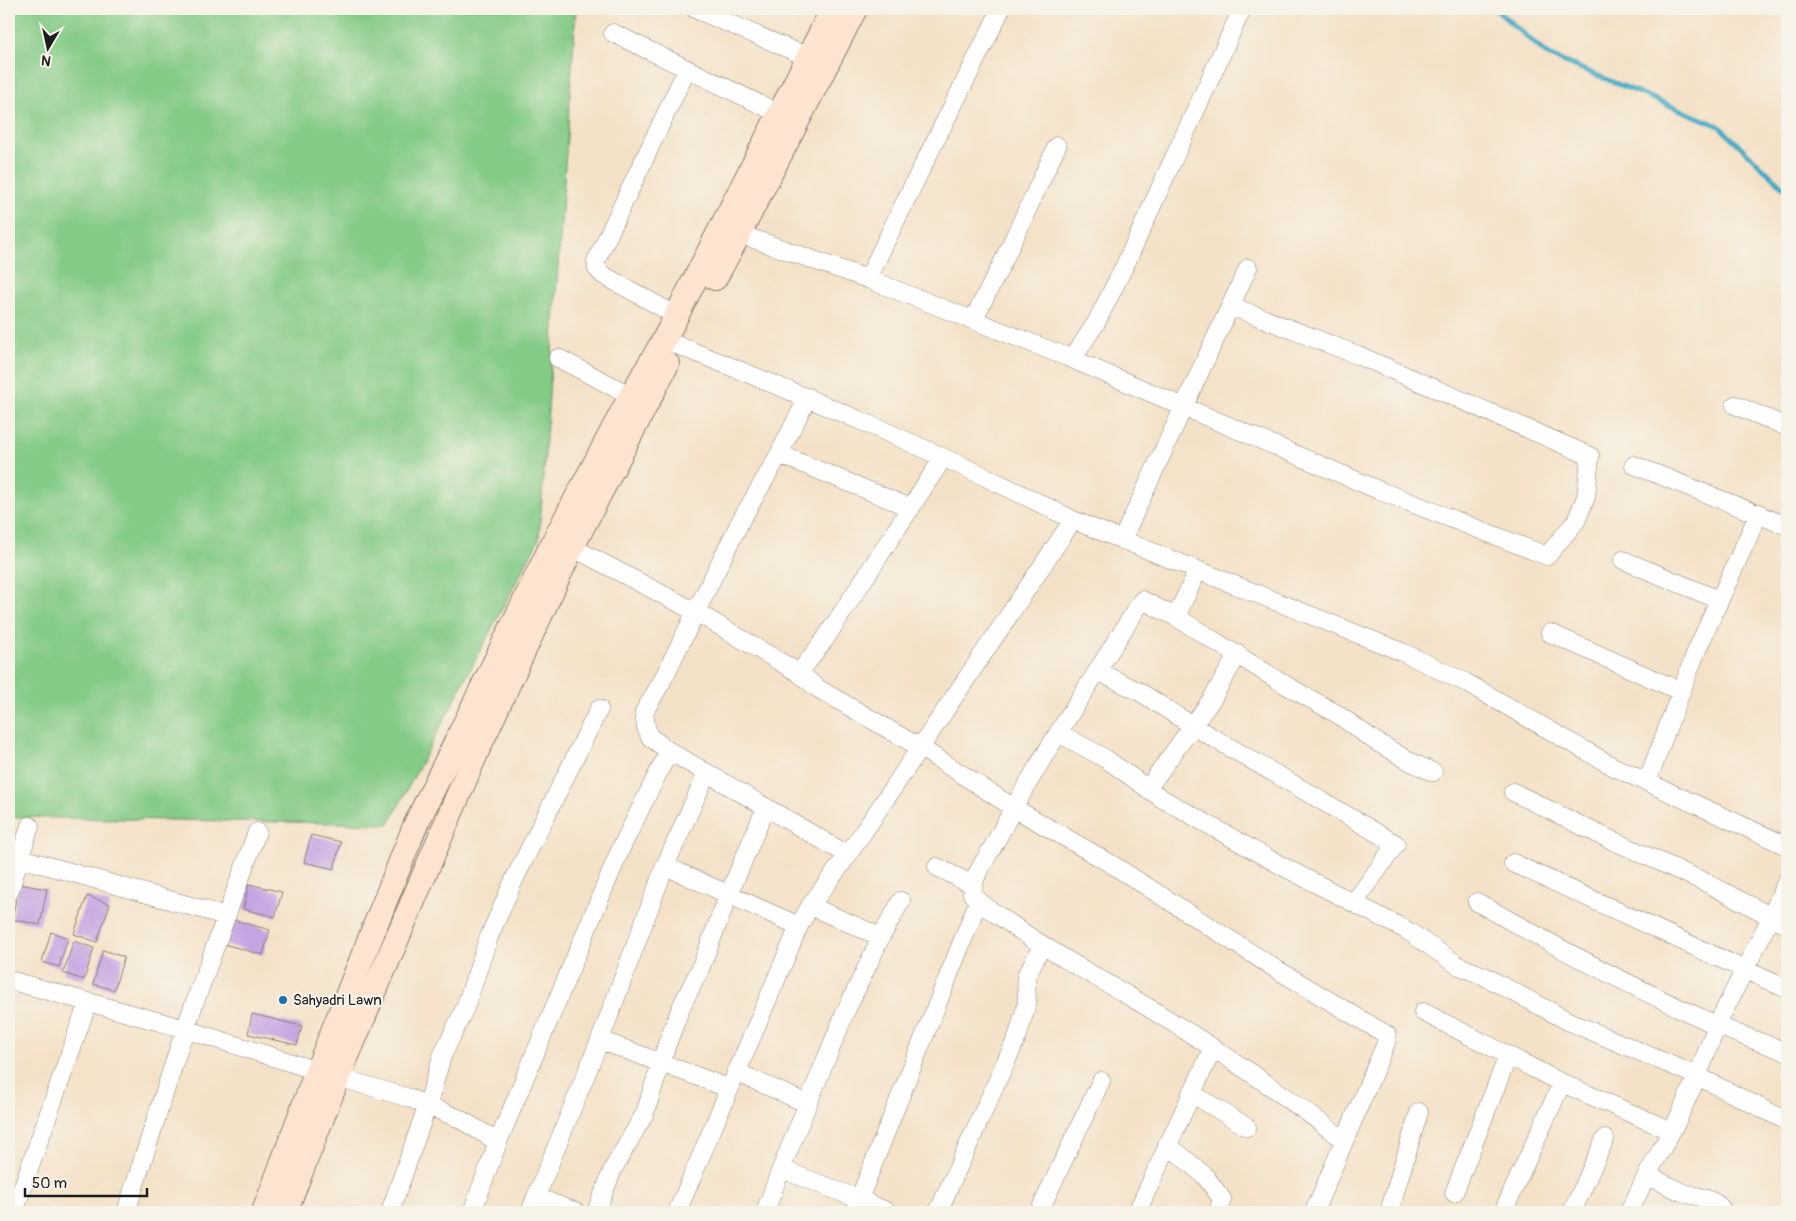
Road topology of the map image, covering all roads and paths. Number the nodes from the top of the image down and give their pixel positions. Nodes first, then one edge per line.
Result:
1 (695, 9) edge
2 (833, 9) edge
3 (855, 9) edge
4 (1001, 9) edge
5 (1242, 9) edge
6 (613, 33) dead end
7 (808, 57) junction
8 (687, 69) junction
9 (780, 114) junction
10 (1057, 146) dead end
11 (731, 231) junction
12 (1248, 268) dead end
13 (868, 279) junction
14 (1231, 306) junction
15 (677, 316) junction
16 (973, 320) junction
17 (671, 343) junction
18 (1067, 357) junction
19 (558, 358) dead end
20 (631, 396) junction
21 (808, 397) junction
22 (1735, 405) dead end
23 (1184, 406) junction
24 (1787, 427) edge
25 (779, 454) junction
26 (943, 458) junction
27 (1634, 465) dead end
28 (911, 508) junction
29 (1759, 513) junction
30 (1073, 520) junction
31 (1787, 526) edge
32 (1122, 540) junction
33 (563, 543) junction
34 (1623, 560) dead end
35 (1198, 570) junction
36 (1719, 600) junction
37 (696, 612) junction
38 (1176, 617) junction
39 (1550, 633) dead end
40 (1238, 654) junction
41 (1097, 671) junction
42 (799, 673) junction
43 (1680, 691) junction
44 (599, 709) dead end
45 (1193, 726) junction
46 (1059, 733) junction
47 (921, 748) junction
48 (669, 751) junction
49 (707, 772) junction
50 (1433, 772) dead end
51 (1647, 782) junction
52 (1148, 788) junction
53 (1513, 792) dead end
54 (766, 807) junction
55 (1014, 808) junction
56 (30, 826) dead end
57 (257, 832) dead end
58 (1787, 846) edge
59 (848, 854) junction
60 (20, 858) junction
61 (1514, 862) dead end
62 (665, 866) junction
63 (937, 867) dead end
64 (1787, 880) edge
65 (9, 892) edge
66 (975, 893) junction
67 (729, 894) junction
68 (901, 901) dead end
69 (1477, 902) dead end
70 (1354, 903) junction
71 (810, 906) junction
72 (226, 916) junction
73 (1771, 917) junction
74 (1787, 925) edge
75 (799, 926) junction
76 (881, 937) junction
77 (1042, 946) junction
78 (1745, 969) junction
79 (9, 980) edge
80 (1787, 989) edge
81 (88, 1002) junction
82 (1422, 1012) dead end
83 (1717, 1025) junction
84 (184, 1029) junction
85 (600, 1040) junction
86 (1213, 1048) junction
87 (1787, 1052) edge
88 (1508, 1056) junction
89 (661, 1064) junction
90 (736, 1072) junction
91 (327, 1074) junction
92 (1697, 1076) junction
93 (1101, 1081) dead end
94 (1562, 1083) junction
95 (728, 1088) junction
96 (1191, 1094) junction
97 (428, 1104) junction
98 (808, 1104) junction
99 (1419, 1112) dead end
100 (1787, 1121) edge
101 (1247, 1127) dead end
102 (1671, 1131) junction
103 (1605, 1139) dead end
104 (1344, 1140) junction
105 (498, 1142) junction
106 (1168, 1144) junction
107 (781, 1169) junction
108 (1647, 1175) junction
109 (1454, 1193) dead end
110 (533, 1205) edge
111 (856, 1206) edge
112 (14, 1212) edge
113 (126, 1212) edge
114 (264, 1212) edge
115 (285, 1212) edge
116 (390, 1212) edge
117 (472, 1212) edge
118 (576, 1212) edge
119 (596, 1212) edge
120 (676, 1212) edge
121 (765, 1212) edge
122 (888, 1212) edge
123 (938, 1212) edge
124 (1038, 1212) edge
125 (1137, 1212) edge
126 (1218, 1212) edge
127 (1314, 1212) edge
128 (1389, 1212) edge
129 (1502, 1212) edge
130 (1572, 1212) edge
131 (1629, 1212) edge
132 (1723, 1212) edge

1 - 7 street
2 - 7 street
3 - 11 street
4 - 13 street
5 - 18 street
6 - 8 street
7 - 9 street
8 - 9 street
8 - 15 street
9 - 11 street
10 - 16 street
11 - 13 street
11 - 15 street
11 - 17 street
12 - 14 street
13 - 16 street
14 - 23 street
14 - 23 street
15 - 17 street
16 - 18 street
17 - 20 street
17 - 21 street
17 - 33 street
18 - 23 street
19 - 20 street
20 - 33 street
21 - 25 street
21 - 26 street
22 - 24 street
23 - 32 street
25 - 28 street
25 - 37 street
26 - 28 street
26 - 30 street
27 - 29 street
28 - 42 street
29 - 31 street
29 - 36 street
30 - 32 street
30 - 47 street
32 - 35 street
33 - 37 street
33 - 91 street
34 - 36 street
35 - 38 street
35 - 51 street
36 - 43 street
37 - 42 street
37 - 48 street
38 - 40 street
38 - 41 street
39 - 43 street
40 - 45 street
40 - 50 street
41 - 45 street
41 - 46 street
42 - 47 street
43 - 51 street
44 - 97 street
45 - 52 street
45 - 70 street
46 - 52 street
46 - 55 street
47 - 55 street
47 - 59 street
48 - 49 street
48 - 105 street
49 - 54 street
49 - 62 street
51 - 58 street
52 - 70 street
53 - 73 street
54 - 59 street
54 - 67 street
55 - 66 street
55 - 104 street
56 - 60 street
57 - 72 street
59 - 71 street
60 - 65 street
60 - 72 street
61 - 78 street
62 - 67 street
62 - 85 street
63 - 66 street
64 - 73 street
66 - 77 street
66 - 111 street
67 - 75 street
67 - 89 street
68 - 76 street
69 - 83 street
70 - 92 street
71 - 75 street
71 - 76 street
72 - 84 street
73 - 74 street
73 - 78 street
75 - 90 street
76 - 98 street
77 - 86 street
77 - 123 street
78 - 80 street
78 - 83 street
79 - 81 street
81 - 84 street
81 - 112 street
82 - 88 street
83 - 87 street
83 - 92 street
84 - 91 street
84 - 113 street
85 - 89 street
85 - 110 street
86 - 96 street
86 - 104 street
88 - 94 street
88 - 109 street
89 - 95 street
89 - 119 street
90 - 95 street
90 - 98 street
91 - 97 street
91 - 114 street
91 - 115 street
92 - 100 street
92 - 102 street
93 - 124 street
94 - 102 street
94 - 129 street
95 - 120 street
96 - 101 street
96 - 106 street
97 - 105 street
97 - 116 street
98 - 107 street
99 - 128 street
102 - 108 street
103 - 130 street
104 - 127 street
105 - 117 street
106 - 125 street
106 - 126 street
107 - 111 street
107 - 121 street
108 - 131 street
108 - 132 street
110 - 118 street
111 - 122 street

